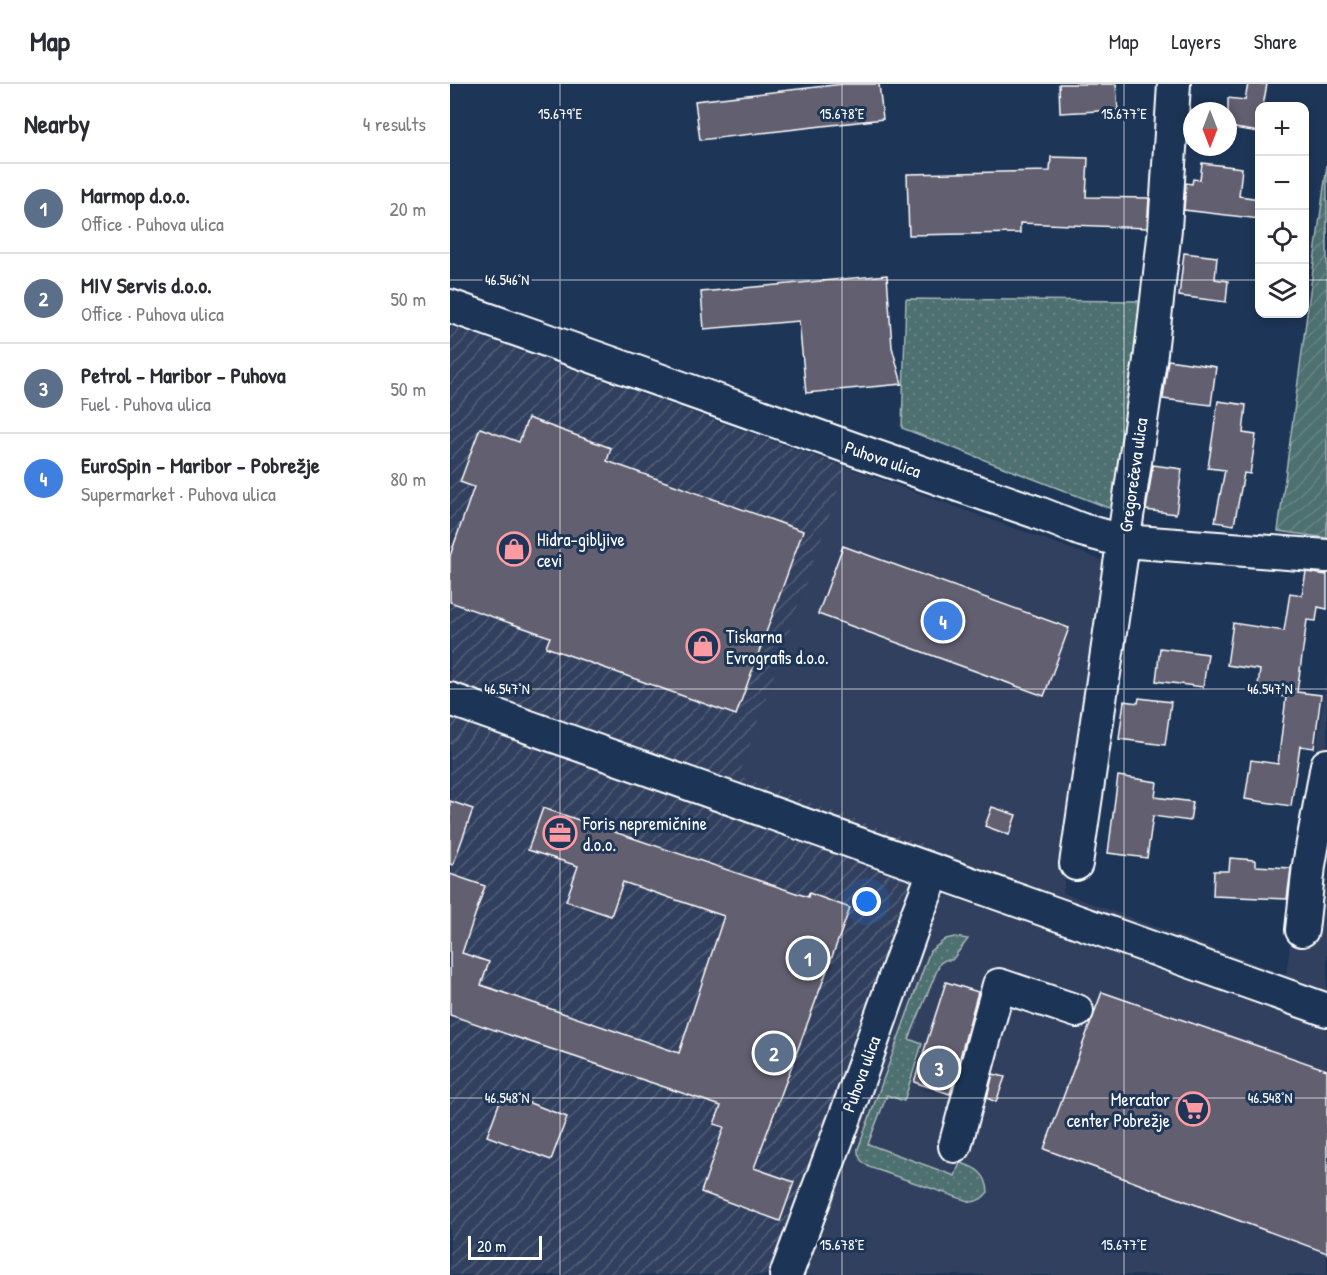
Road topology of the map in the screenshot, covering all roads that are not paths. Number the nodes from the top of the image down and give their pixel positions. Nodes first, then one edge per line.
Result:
1 (1174, 84) edge
2 (450, 306) edge
3 (1123, 541) junction
4 (1327, 556) edge
5 (450, 699) edge
6 (1327, 765) edge
7 (1076, 864) dead end
8 (934, 872) junction
9 (1302, 930) dead end
10 (1327, 1010) edge
11 (1077, 1011) dead end
12 (955, 1146) dead end
13 (786, 1275) edge

1 - 3 street, Gregorečeva ulica
2 - 3 street, Puhova ulica
3 - 4 street, Puhova ulica
3 - 7 street, Gregorečeva ulica
5 - 8 street
6 - 9 street
8 - 10 street
8 - 13 street, Puhova ulica
11 - 12 street

